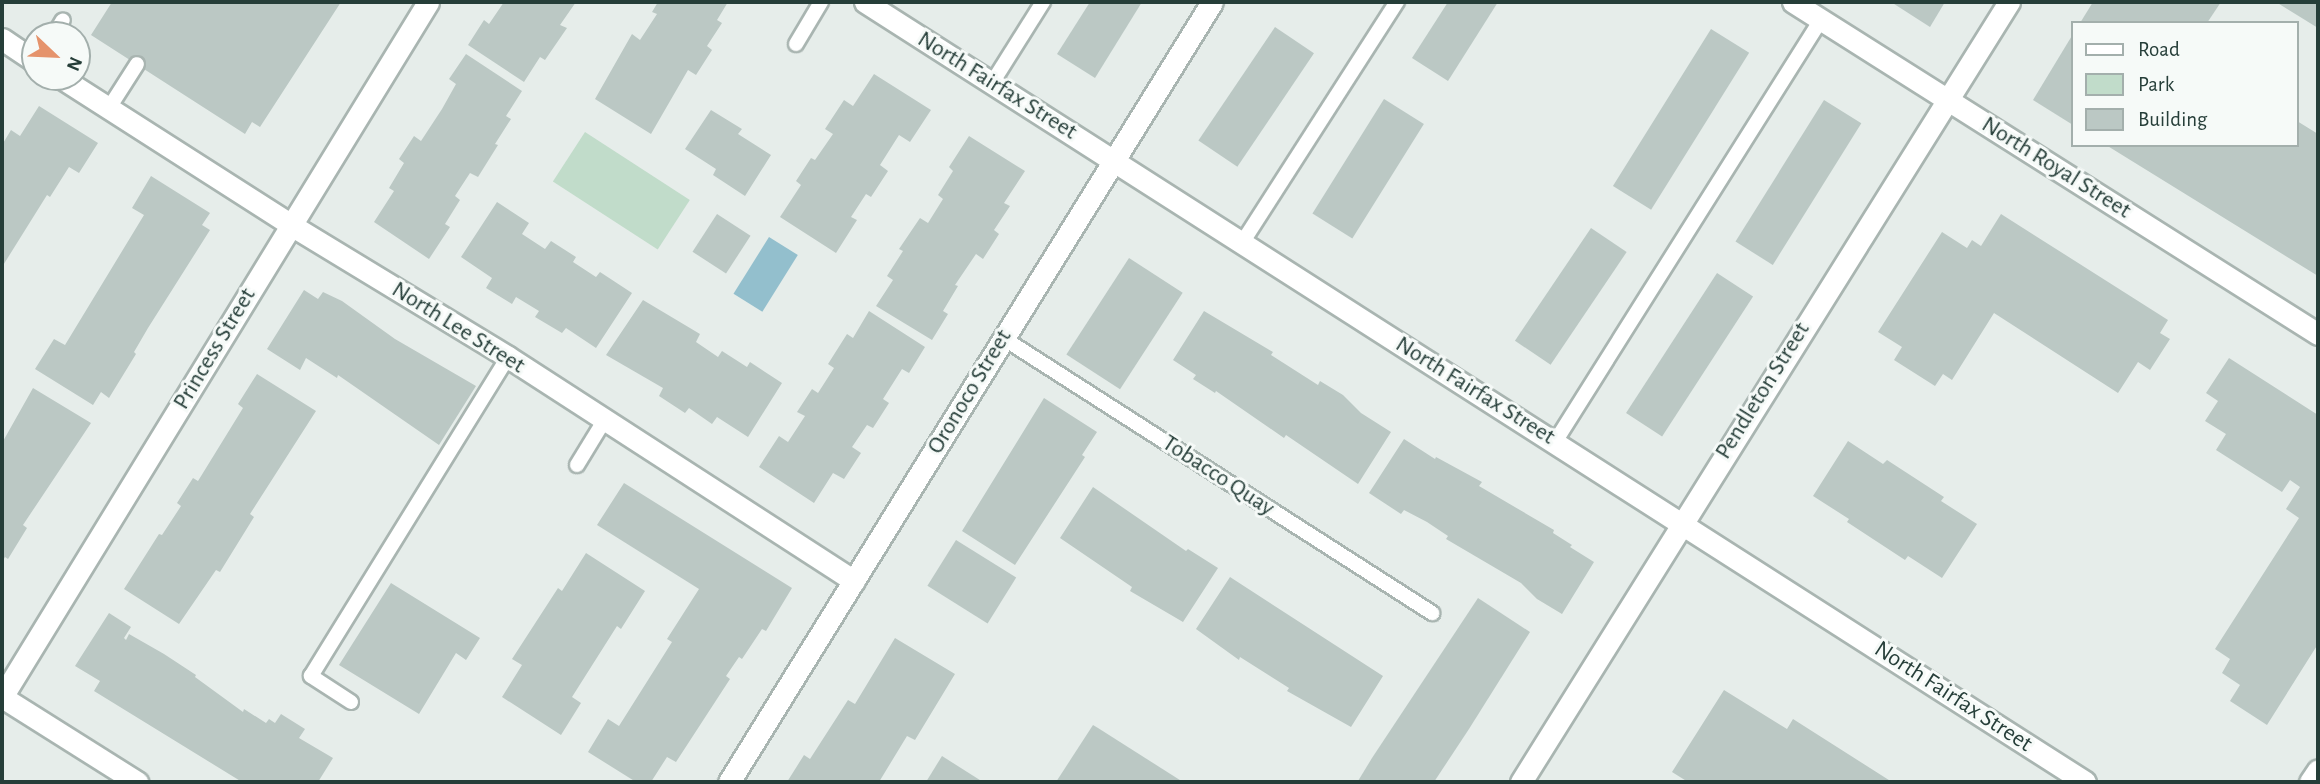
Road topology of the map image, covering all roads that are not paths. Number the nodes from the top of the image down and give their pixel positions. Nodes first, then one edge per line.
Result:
1 (428, 2) edge
2 (821, 2) edge
3 (865, 2) edge
4 (1043, 2) edge
5 (1212, 2) edge
6 (1397, 2) edge
7 (1793, 2) edge
8 (2009, 2) edge
9 (1821, 19) junction
10 (3, 44) edge
11 (796, 44) dead end
12 (21, 54) edge
13 (137, 64) dead end
14 (992, 83) junction
15 (82, 91) edge
16 (1948, 99) junction
17 (109, 108) junction
18 (1113, 160) junction
19 (291, 225) junction
20 (1242, 243) junction
21 (2318, 334) edge
22 (1003, 338) junction
23 (508, 357) junction
24 (604, 421) junction
25 (1555, 442) junction
26 (577, 465) dead end
27 (1681, 522) junction
28 (854, 581) junction
29 (1432, 613) dead end
30 (2, 697) edge
31 (351, 702) dead end
32 (2318, 770) edge
33 (137, 782) edge
34 (729, 782) edge
35 (1521, 782) edge
36 (2085, 782) edge
37 (2311, 782) edge

1 - 19 street, Princess Street
2 - 11 lane
3 - 14 street, North Fairfax Street
4 - 14 lane
5 - 18 street, Oronoco Street
6 - 20 lane
7 - 9 street, North Royal Street
8 - 16 street, Pendleton Street
9 - 16 street, North Royal Street
9 - 25 lane
10 - 12 street
13 - 17 lane
14 - 18 street, North Fairfax Street
15 - 17 street, North Lee Street
16 - 21 street, North Royal Street
16 - 27 street, Pendleton Street
17 - 19 street, North Lee Street
18 - 20 street, North Fairfax Street
18 - 22 street, Oronoco Street
19 - 23 street, North Lee Street
19 - 30 street, Princess Street
20 - 25 street, North Fairfax Street
22 - 28 street, Oronoco Street
22 - 29 lane, Tobacco Quay
23 - 24 street, North Lee Street
23 - 31 lane
24 - 26 lane
24 - 28 street, North Lee Street
25 - 27 street, North Fairfax Street
27 - 35 street, Pendleton Street
27 - 36 street, North Fairfax Street
28 - 34 street, Oronoco Street
30 - 33 street
32 - 37 street

